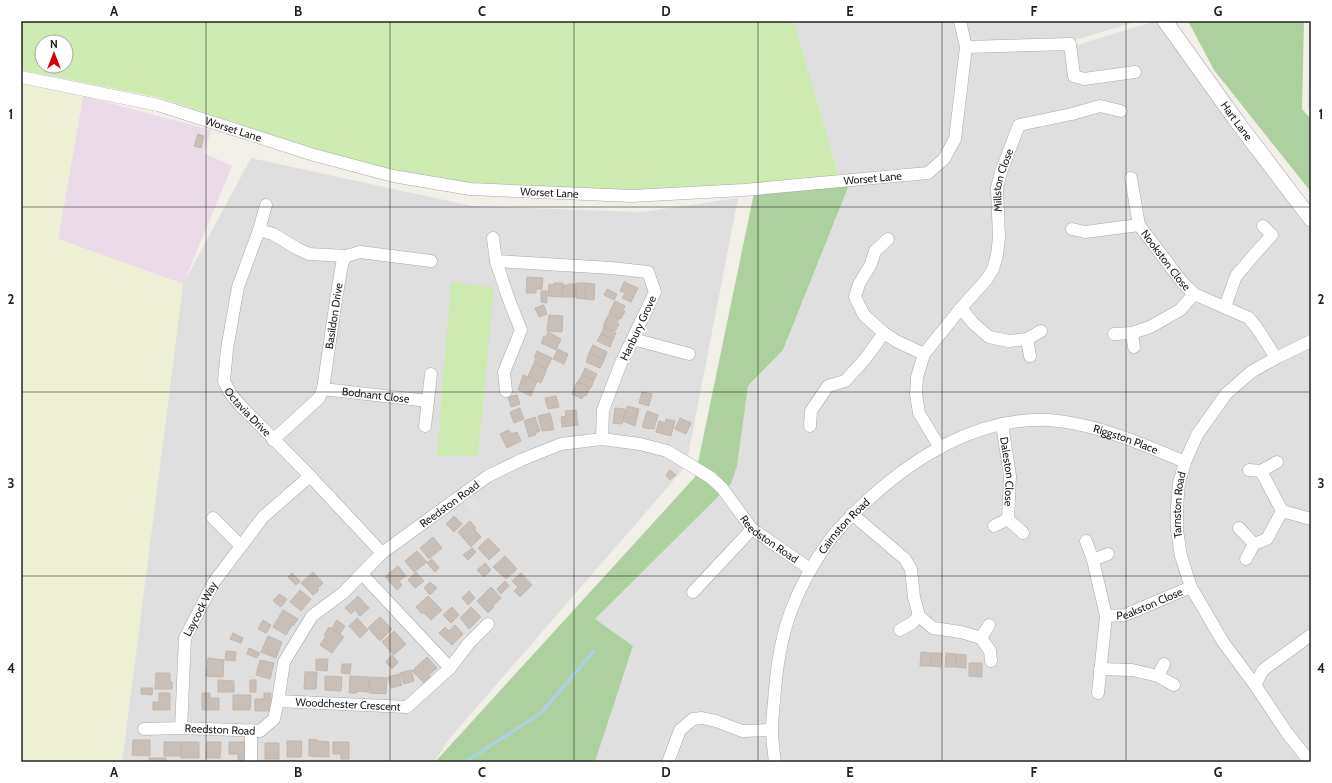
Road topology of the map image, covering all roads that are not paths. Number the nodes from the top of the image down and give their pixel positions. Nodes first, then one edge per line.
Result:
1 (960, 21) edge
2 (1165, 21) edge
3 (966, 47) junction
4 (1135, 72) dead end
5 (21, 77) edge
6 (1121, 111) dead end
7 (1131, 178) dead end
8 (266, 205) dead end
9 (1311, 219) edge
10 (1139, 226) junction
11 (1263, 226) dead end
12 (1072, 229) dead end
13 (259, 230) junction
14 (493, 238) dead end
15 (888, 239) dead end
16 (346, 256) junction
17 (430, 261) dead end
18 (496, 261) junction
19 (1194, 294) junction
20 (1225, 307) junction
21 (961, 308) junction
22 (1041, 331) dead end
23 (884, 333) junction
24 (1132, 333) junction
25 (1114, 334) dead end
26 (633, 339) junction
27 (1027, 339) junction
28 (1311, 341) edge
29 (1134, 347) dead end
30 (689, 354) dead end
31 (924, 354) junction
32 (1030, 356) dead end
33 (1276, 358) junction
34 (431, 374) dead end
35 (323, 389) junction
36 (506, 391) dead end
37 (428, 401) junction
38 (1064, 422) joint
39 (1002, 424) junction
40 (425, 426) dead end
41 (810, 426) dead end
42 (602, 439) junction
43 (273, 440) junction
44 (940, 448) junction
45 (1185, 462) junction
46 (1277, 462) dead end
47 (1249, 470) dead end
48 (1261, 471) junction
49 (310, 476) junction
50 (1282, 511) junction
51 (852, 514) junction
52 (213, 518) dead end
53 (1008, 519) junction
54 (1311, 519) edge
55 (994, 526) dead end
56 (1239, 528) dead end
57 (752, 529) junction
58 (1023, 533) dead end
59 (1086, 541) dead end
60 (1254, 544) junction
61 (241, 546) junction
62 (382, 553) junction
63 (1108, 554) dead end
64 (1246, 559) dead end
65 (1093, 560) junction
66 (810, 569) junction
67 (362, 574) junction
68 (1191, 587) junction
69 (693, 592) dead end
70 (919, 616) junction
71 (1106, 616) junction
72 (488, 624) dead end
73 (989, 626) dead end
74 (900, 630) dead end
75 (1311, 635) edge
76 (981, 638) junction
77 (991, 661) dead end
78 (1164, 664) dead end
79 (450, 668) junction
80 (1100, 668) junction
81 (1158, 676) junction
82 (1174, 685) dead end
83 (1255, 685) junction
84 (1098, 692) dead end
85 (278, 701) junction
86 (181, 728) junction
87 (144, 729) dead end
88 (250, 730) junction
89 (772, 730) junction
90 (250, 762) edge
91 (668, 762) edge
92 (776, 762) edge
93 (1310, 762) edge

1 - 3 street, Worset Lane
2 - 9 street, Hart Lane
3 - 4 street
3 - 5 street, Worset Lane
6 - 21 street, Millston Close
7 - 10 street, Nookston Close
8 - 13 street, Octavia Drive
10 - 12 street, Nookston Close
10 - 19 street, Nookston Close
11 - 20 street
13 - 16 street
13 - 43 street, Octavia Drive
14 - 18 street
15 - 23 street
16 - 17 street
16 - 35 street, Basildon Drive
18 - 26 street, Hanbury Grove
18 - 36 street
19 - 20 street, Nookston Close
19 - 24 street, Nookston Close
20 - 33 street, Nookston Close
21 - 27 street
21 - 31 street, Millston Close
22 - 27 street
23 - 31 street
23 - 41 street
24 - 25 street, Nookston Close
24 - 29 street
26 - 30 street
26 - 42 street, Hanbury Grove
27 - 32 street
28 - 33 street, Tarnston Road
31 - 44 street, Millston Close
33 - 45 street, Tarnston Road
34 - 37 street
35 - 37 street, Bodnant Close
35 - 43 street, Basildon Drive
37 - 40 street
38 - 39 street, Cairnston Road
38 - 45 street, Riggston Place
39 - 44 street, Cairnston Road
39 - 53 street, Daleston Close
42 - 57 street, Reedston Road
42 - 62 street, Reedston Road
43 - 49 street, Octavia Drive
44 - 51 street, Cairnston Road
45 - 68 street, Tarnston Road
46 - 48 street
47 - 48 street
48 - 50 street
49 - 61 street, Laycock Way
49 - 62 street, Octavia Drive
50 - 54 street
50 - 60 street
51 - 66 street, Cairnston Road
51 - 70 street
52 - 61 street
53 - 55 street, Daleston Close
53 - 58 street, Daleston Close
56 - 60 street
57 - 66 street, Reedston Road
57 - 69 street
59 - 65 street, Peakston Close
60 - 64 street
61 - 86 street, Laycock Way
62 - 67 street, Reedston Road
63 - 65 street
65 - 71 street, Peakston Close
66 - 89 street, Cairnston Road
67 - 79 street
67 - 85 street, Reedston Road
68 - 71 street, Peakston Close
68 - 83 street, Tarnston Road
70 - 74 street
70 - 76 street
71 - 80 street, Peakston Close
72 - 79 street, Woodchester Crescent
73 - 76 street
75 - 83 street
76 - 77 street
78 - 81 street
79 - 85 street, Woodchester Crescent
80 - 81 street
80 - 84 street, Peakston Close
81 - 82 street
83 - 93 street, Tarnston Road
85 - 88 street, Reedston Road
86 - 87 street, Reedston Road
86 - 88 street, Reedston Road
88 - 90 street
89 - 91 street
89 - 92 street, Cairnston Road

